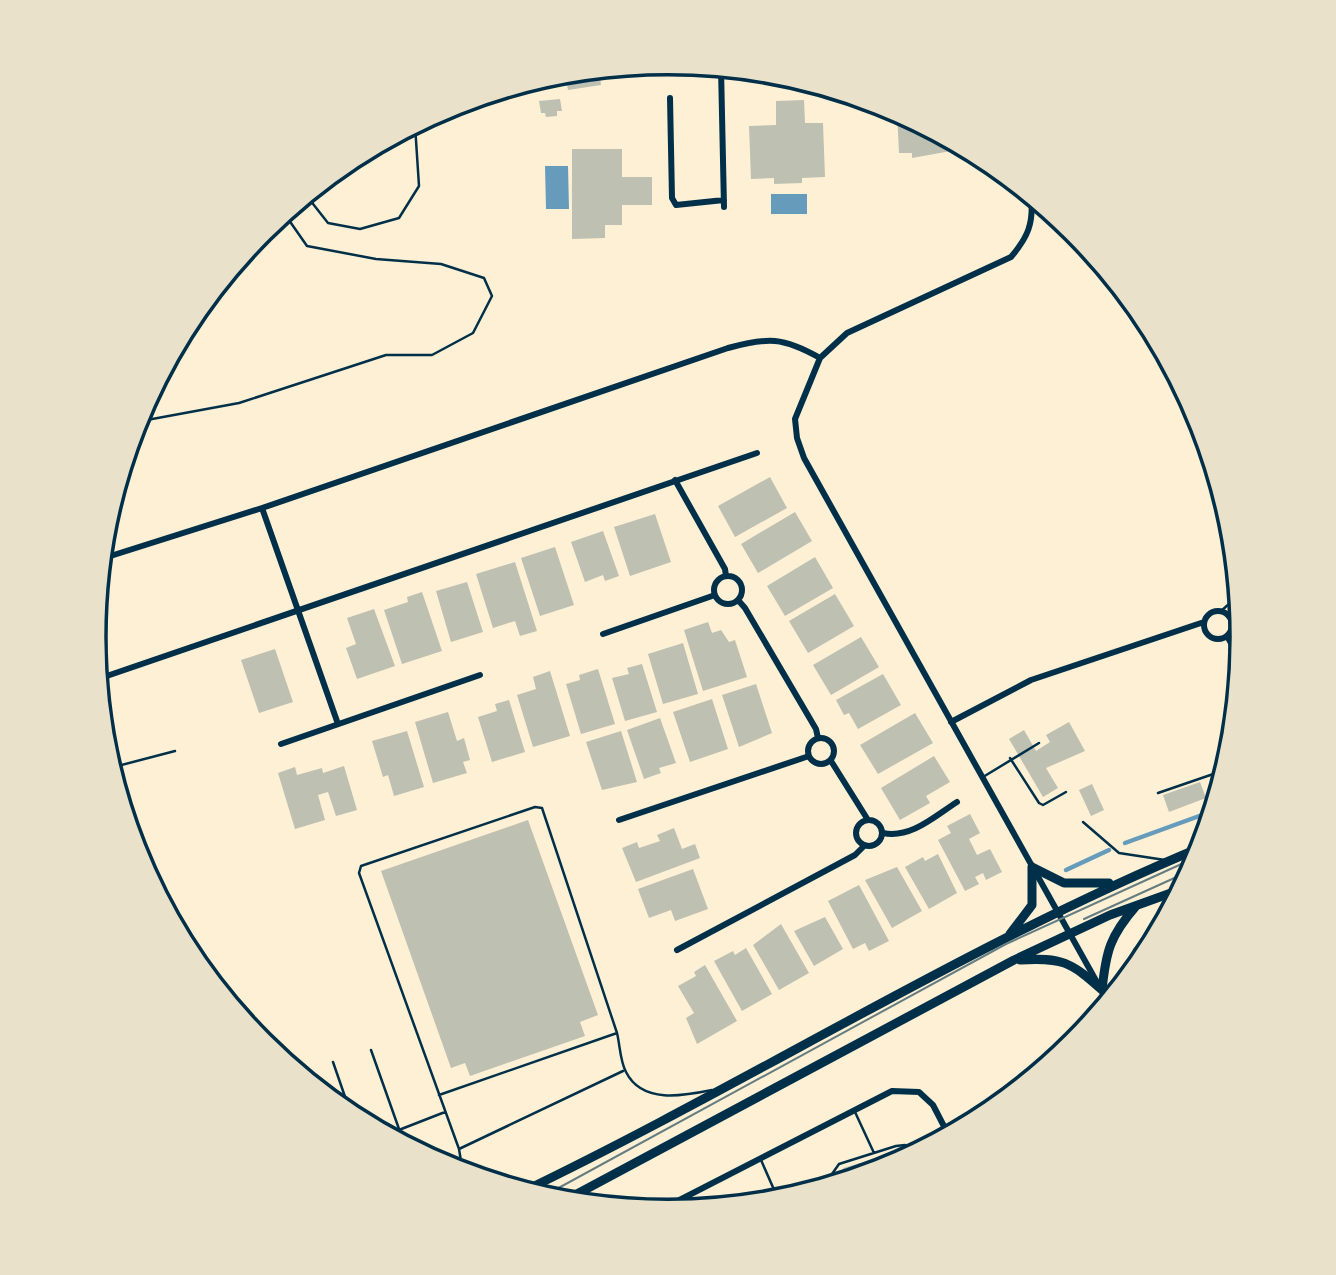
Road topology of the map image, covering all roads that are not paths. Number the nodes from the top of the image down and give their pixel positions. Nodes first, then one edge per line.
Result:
1 (721, 78) edge
2 (670, 98) dead end
3 (416, 135) edge
4 (312, 203) edge
5 (1033, 210) edge
6 (290, 222) edge
7 (820, 358) junction
8 (150, 419) edge
9 (757, 453) dead end
10 (675, 480) junction
11 (262, 508) junction
12 (112, 555) edge
13 (726, 576) junction
14 (715, 595) junction
15 (738, 600) junction
16 (1229, 604) edge
17 (299, 610) junction
18 (1221, 611) junction
19 (1229, 617) edge
20 (1204, 622) junction
21 (1230, 629) edge
22 (603, 634) dead end
23 (1227, 636) junction
24 (1230, 641) edge
25 (480, 675) dead end
26 (107, 676) edge
27 (951, 722) junction
28 (338, 724) junction
29 (818, 738) junction
30 (1039, 743) dead end
31 (281, 744) dead end
32 (175, 751) dead end
33 (809, 756) junction
34 (1010, 758) junction
35 (831, 761) junction
36 (121, 765) edge
37 (1213, 774) edge
38 (982, 777) junction
39 (1066, 792) dead end
40 (1158, 793) dead end
41 (957, 802) dead end
42 (620, 820) dead end
43 (868, 820) junction
44 (1083, 822) dead end
45 (883, 833) junction
46 (864, 846) junction
47 (1187, 853) edge
48 (1170, 860) junction
49 (1032, 867) junction
50 (1116, 883) junction
51 (1168, 894) edge
52 (1137, 904) junction
53 (1056, 912) junction
54 (1069, 933) junction
55 (1006, 940) junction
56 (677, 950) dead end
57 (1014, 960) junction
58 (1102, 990) junction
59 (1103, 993) edge
60 (617, 1033) junction
61 (371, 1050) dead end
62 (333, 1062) dead end
63 (625, 1071) junction
64 (724, 1088) junction
65 (439, 1095) junction
66 (345, 1097) edge
67 (854, 1108) junction
68 (445, 1112) junction
69 (944, 1127) edge
70 (399, 1129) joint
71 (907, 1147) edge
72 (459, 1149) junction
73 (874, 1153) junction
74 (760, 1157) junction
75 (461, 1160) edge
76 (835, 1174) edge
77 (538, 1185) edge
78 (774, 1190) edge
79 (580, 1193) edge
80 (678, 1200) edge

1 - 2 street
3 - 4 lane
5 - 7 street
6 - 8 lane
7 - 11 street
7 - 27 street
9 - 10 street
10 - 13 street
10 - 17 street
11 - 12 street
11 - 17 street
13 - 14 street
13 - 15 street
14 - 15 street
14 - 22 street
15 - 29 street
16 - 18 lane
17 - 26 street
17 - 28 street
18 - 19 street
18 - 20 street
20 - 23 street
20 - 27 street
21 - 23 street
23 - 24 street
25 - 28 street
27 - 38 street
28 - 31 street
29 - 33 street
29 - 35 street
30 - 34 lane
32 - 36 lane
33 - 35 street
33 - 42 street
34 - 38 lane
34 - 39 lane
35 - 43 street
37 - 40 lane
38 - 49 street
41 - 45 street
43 - 45 street
43 - 46 street
44 - 48 lane
45 - 46 street
46 - 56 street
47 - 48 main road
48 - 50 main road
49 - 50 main road
49 - 53 street
49 - 55 main road
50 - 53 main road
51 - 52 main road
52 - 54 main road
52 - 58 main road
53 - 54 street
53 - 55 main road
54 - 57 main road
54 - 58 street
55 - 64 main road
57 - 58 main road
57 - 79 main road
58 - 59 street
60 - 63 lane
60 - 65 lane
60 - 65 lane
61 - 70 lane
62 - 66 lane
63 - 64 lane
63 - 72 lane
64 - 77 main road
65 - 68 lane
67 - 69 street
67 - 73 lane
67 - 74 street
68 - 70 lane
68 - 72 lane
71 - 73 lane
72 - 75 lane
73 - 76 lane
74 - 78 lane
74 - 80 street

